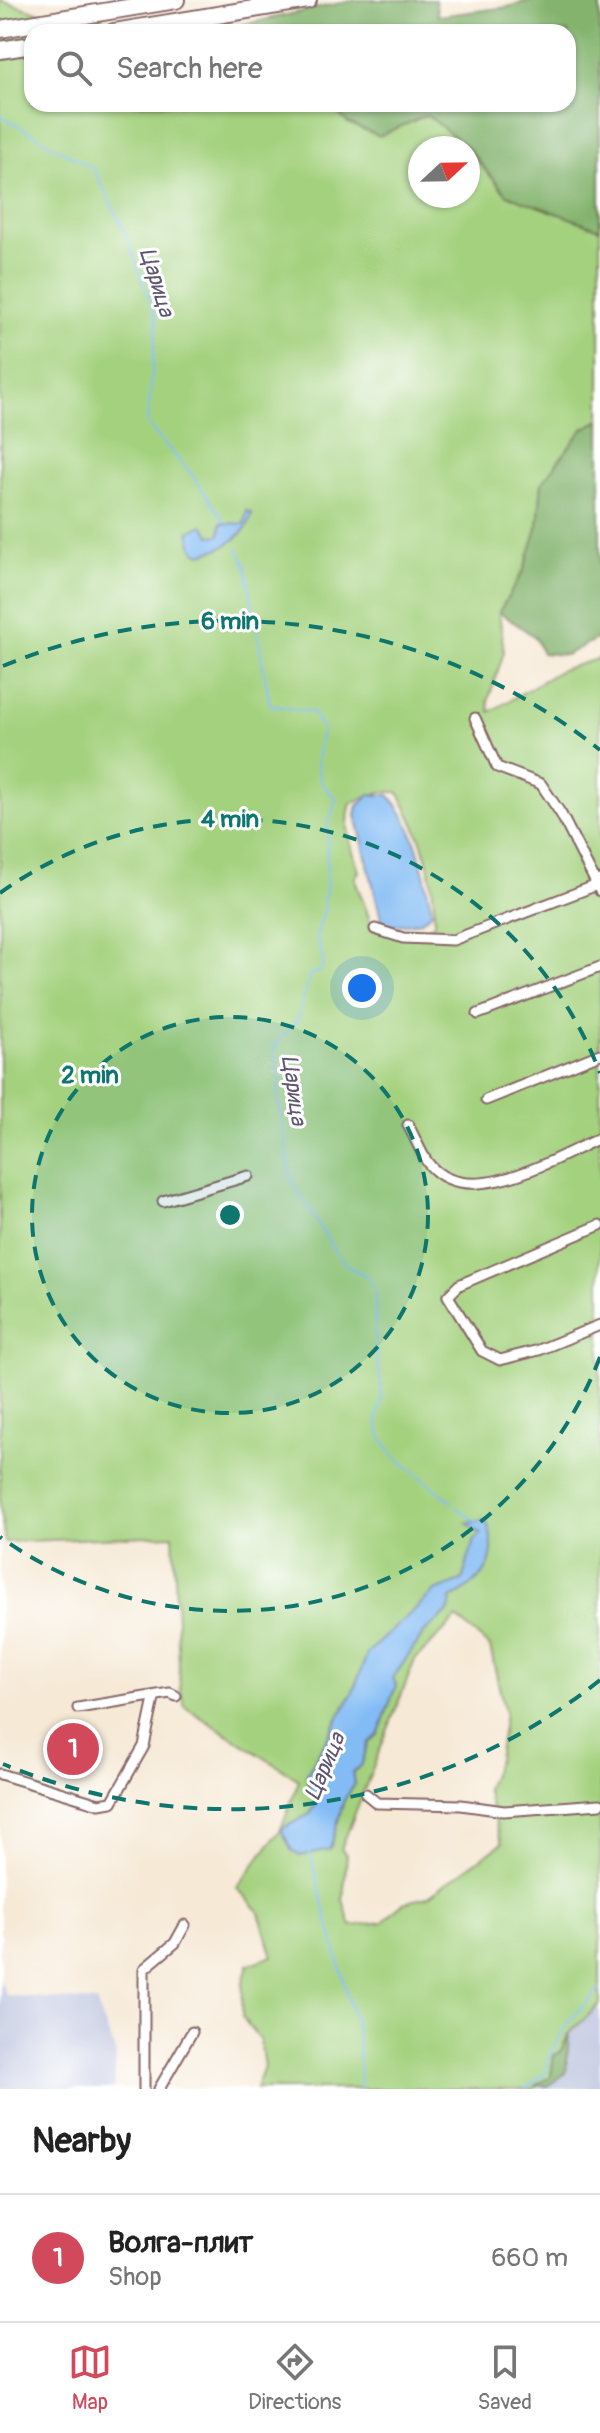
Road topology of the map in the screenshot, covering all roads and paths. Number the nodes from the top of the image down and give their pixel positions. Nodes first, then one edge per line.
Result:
1 (176, 0) edge
2 (308, 0) edge
3 (30, 24) edge
4 (166, 24) edge
5 (24, 25) edge
6 (0, 29) edge
7 (24, 46) edge
8 (0, 50) edge
9 (475, 718) dead end
10 (598, 885) edge
11 (375, 929) dead end
12 (600, 967) edge
13 (478, 1014) dead end
14 (600, 1054) edge
15 (486, 1100) dead end
16 (408, 1125) dead end
17 (600, 1138) edge
18 (248, 1176) dead end
19 (163, 1201) dead end
20 (600, 1225) edge
21 (600, 1325) edge
22 (176, 1696) dead end
23 (154, 1699) junction
24 (78, 1708) dead end
25 (0, 1774) edge
26 (366, 1794) dead end
27 (600, 1804) edge
28 (185, 1925) dead end
29 (192, 2032) dead end
30 (144, 2089) edge
31 (159, 2089) edge

1 - 3 highway
2 - 4 highway
5 - 6 highway
7 - 8 highway
9 - 10 street
10 - 11 street
12 - 13 street
14 - 15 street
16 - 17 street
18 - 19 street
20 - 21 street
22 - 23 street
23 - 24 street
23 - 25 street
26 - 27 street
28 - 30 street
29 - 31 street

